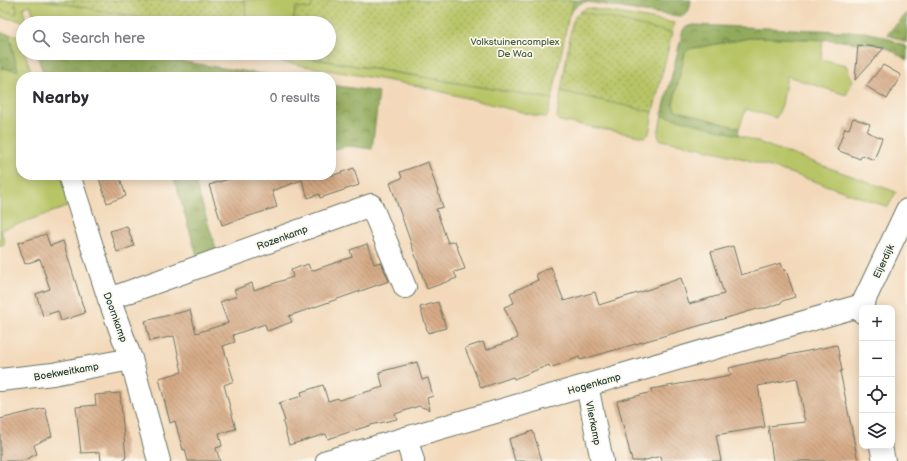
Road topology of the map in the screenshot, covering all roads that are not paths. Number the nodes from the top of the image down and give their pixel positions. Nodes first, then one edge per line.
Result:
1 (71, 180) edge
2 (907, 210) edge
3 (405, 287) dead end
4 (109, 299) junction
5 (864, 305) edge
6 (859, 310) edge
7 (131, 359) junction
8 (0, 380) edge
9 (587, 385) junction
10 (406, 438) junction
11 (882, 449) edge
12 (159, 461) edge
13 (327, 461) edge
14 (413, 461) edge
15 (602, 461) edge
16 (884, 461) edge

1 - 4 street, Doornkamp
2 - 5 street, Eijerdijk
3 - 4 street, Rozenkamp
4 - 7 street, Doornkamp
6 - 9 street, Hogenkamp
7 - 8 street, Boekweitkamp
7 - 12 street, Doornkamp
9 - 10 street, Hogenkamp
9 - 15 street, Vlierkamp
10 - 13 street, Hogenkamp
10 - 14 street
11 - 16 street

